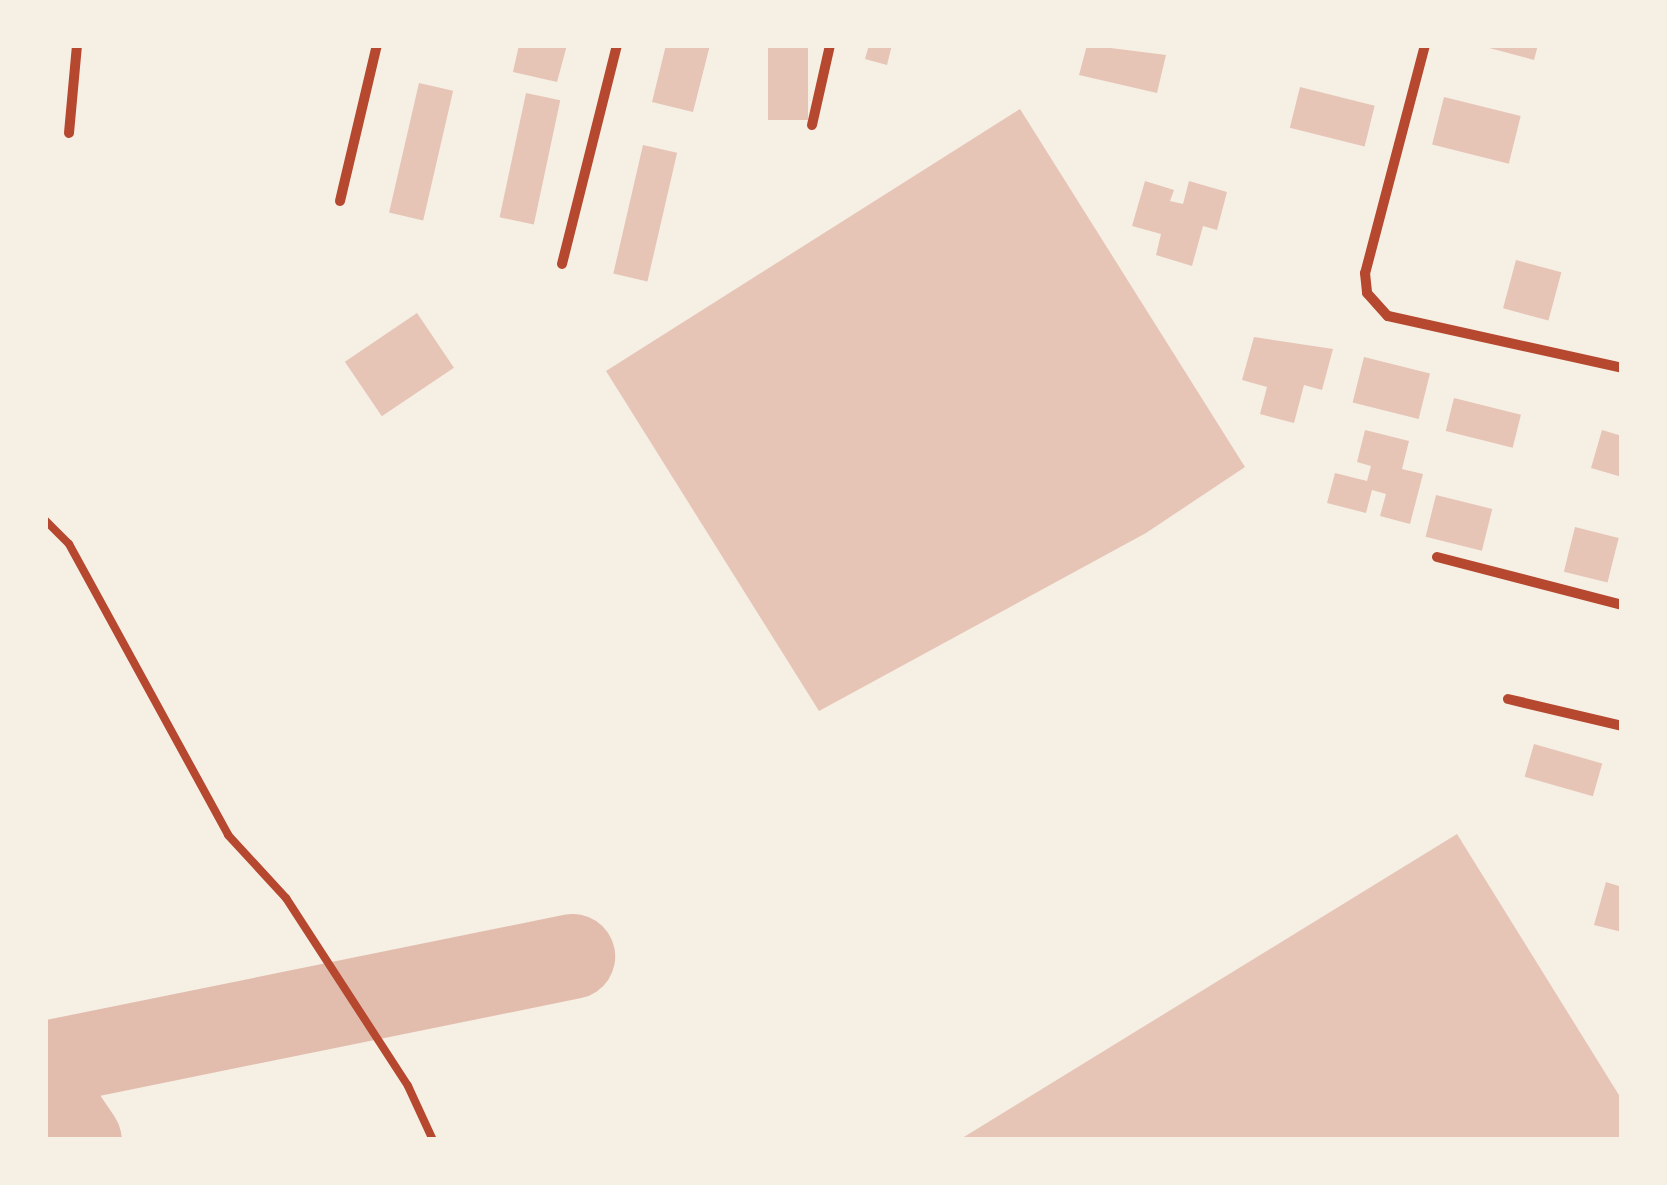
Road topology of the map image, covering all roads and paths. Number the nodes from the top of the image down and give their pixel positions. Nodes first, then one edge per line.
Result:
1 (77, 45) edge
2 (377, 45) edge
3 (616, 45) edge
4 (830, 45) edge
5 (1425, 45) edge
6 (812, 125) dead end
7 (69, 133) dead end
8 (340, 201) dead end
9 (562, 264) dead end
10 (1622, 368) edge
11 (45, 520) edge
12 (1437, 557) dead end
13 (1622, 605) edge
14 (1508, 699) dead end
15 (1622, 726) edge
16 (433, 1140) edge

1 - 7 street
2 - 8 street
3 - 9 street
4 - 6 street
5 - 10 street
11 - 16 lane
12 - 13 street
14 - 15 street

